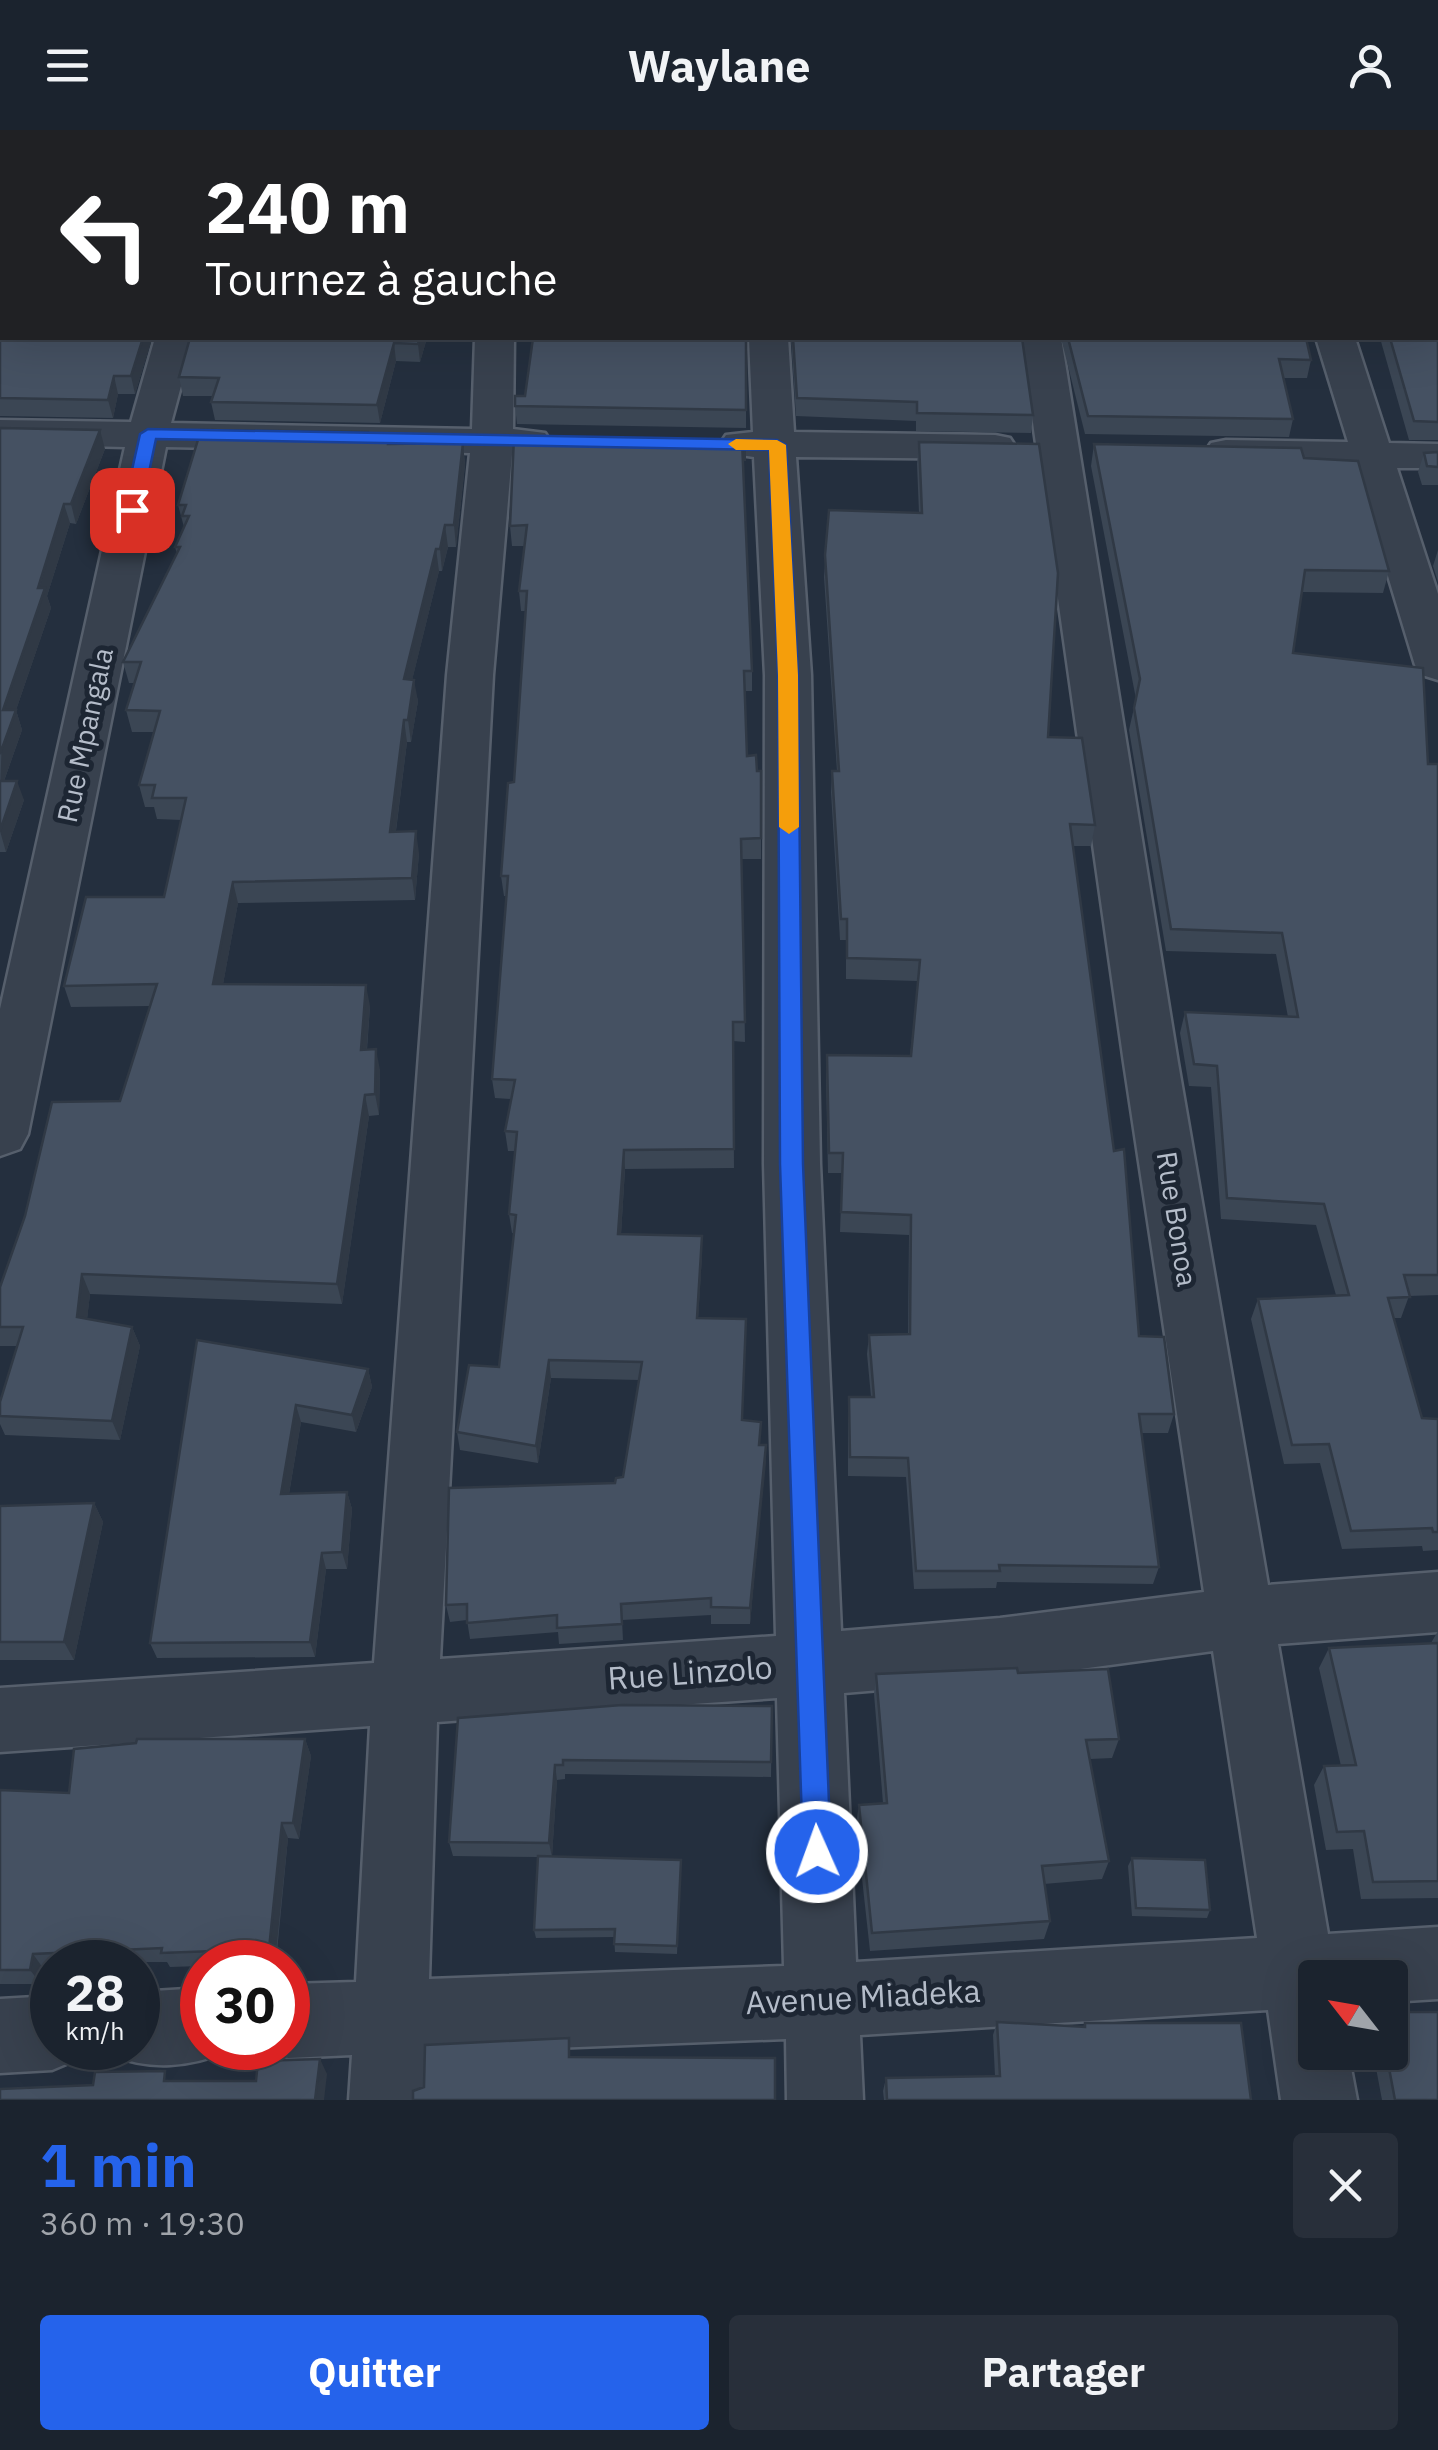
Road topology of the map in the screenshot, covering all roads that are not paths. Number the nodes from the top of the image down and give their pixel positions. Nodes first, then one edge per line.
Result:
1 (173, 340) edge
2 (495, 340) edge
3 (768, 340) edge
4 (1041, 340) edge
5 (1337, 340) edge
6 (0, 432) edge
7 (148, 434) junction
8 (492, 442) junction
9 (568, 442) edge
10 (701, 444) edge
11 (777, 445) junction
12 (1080, 449) junction
13 (1197, 452) edge
14 (1374, 456) junction
15 (1438, 456) edge
16 (1438, 665) edge
17 (0, 1134) edge
18 (1438, 1602) edge
19 (1243, 1617) junction
20 (810, 1665) junction
21 (405, 1694) junction
22 (0, 1720) edge
23 (1298, 1960) edge
24 (1438, 1963) edge
25 (1408, 1965) edge
26 (1298, 1972) edge
27 (823, 2001) junction
28 (394, 2016) junction
29 (310, 2020) edge
30 (30, 2034) edge
31 (0, 2036) edge
32 (1314, 2070) edge
33 (387, 2100) edge
34 (825, 2100) edge
35 (1318, 2100) edge

1 - 7 street, Rue Mpangala
2 - 8 street
3 - 11 street
4 - 12 street, Rue Bonoa
5 - 14 street
6 - 7 street
7 - 8 street
7 - 17 street, Rue Mpangala
8 - 9 street
8 - 21 street
10 - 11 street
11 - 12 street
11 - 20 street
12 - 19 street, Rue Bonoa
13 - 14 street
14 - 15 street
14 - 16 street
18 - 19 street, Rue Linzolo
19 - 20 street, Rue Linzolo
19 - 23 street, Rue Bonoa
20 - 21 street, Rue Linzolo
20 - 27 street
21 - 22 street, Rue Linzolo
21 - 28 street
24 - 25 street, Avenue Miadeka
26 - 27 street, Avenue Miadeka
27 - 28 street, Avenue Miadeka
27 - 34 street
28 - 29 street, Avenue Miadeka
28 - 33 street
30 - 31 street
32 - 35 street, Rue Bonoa

